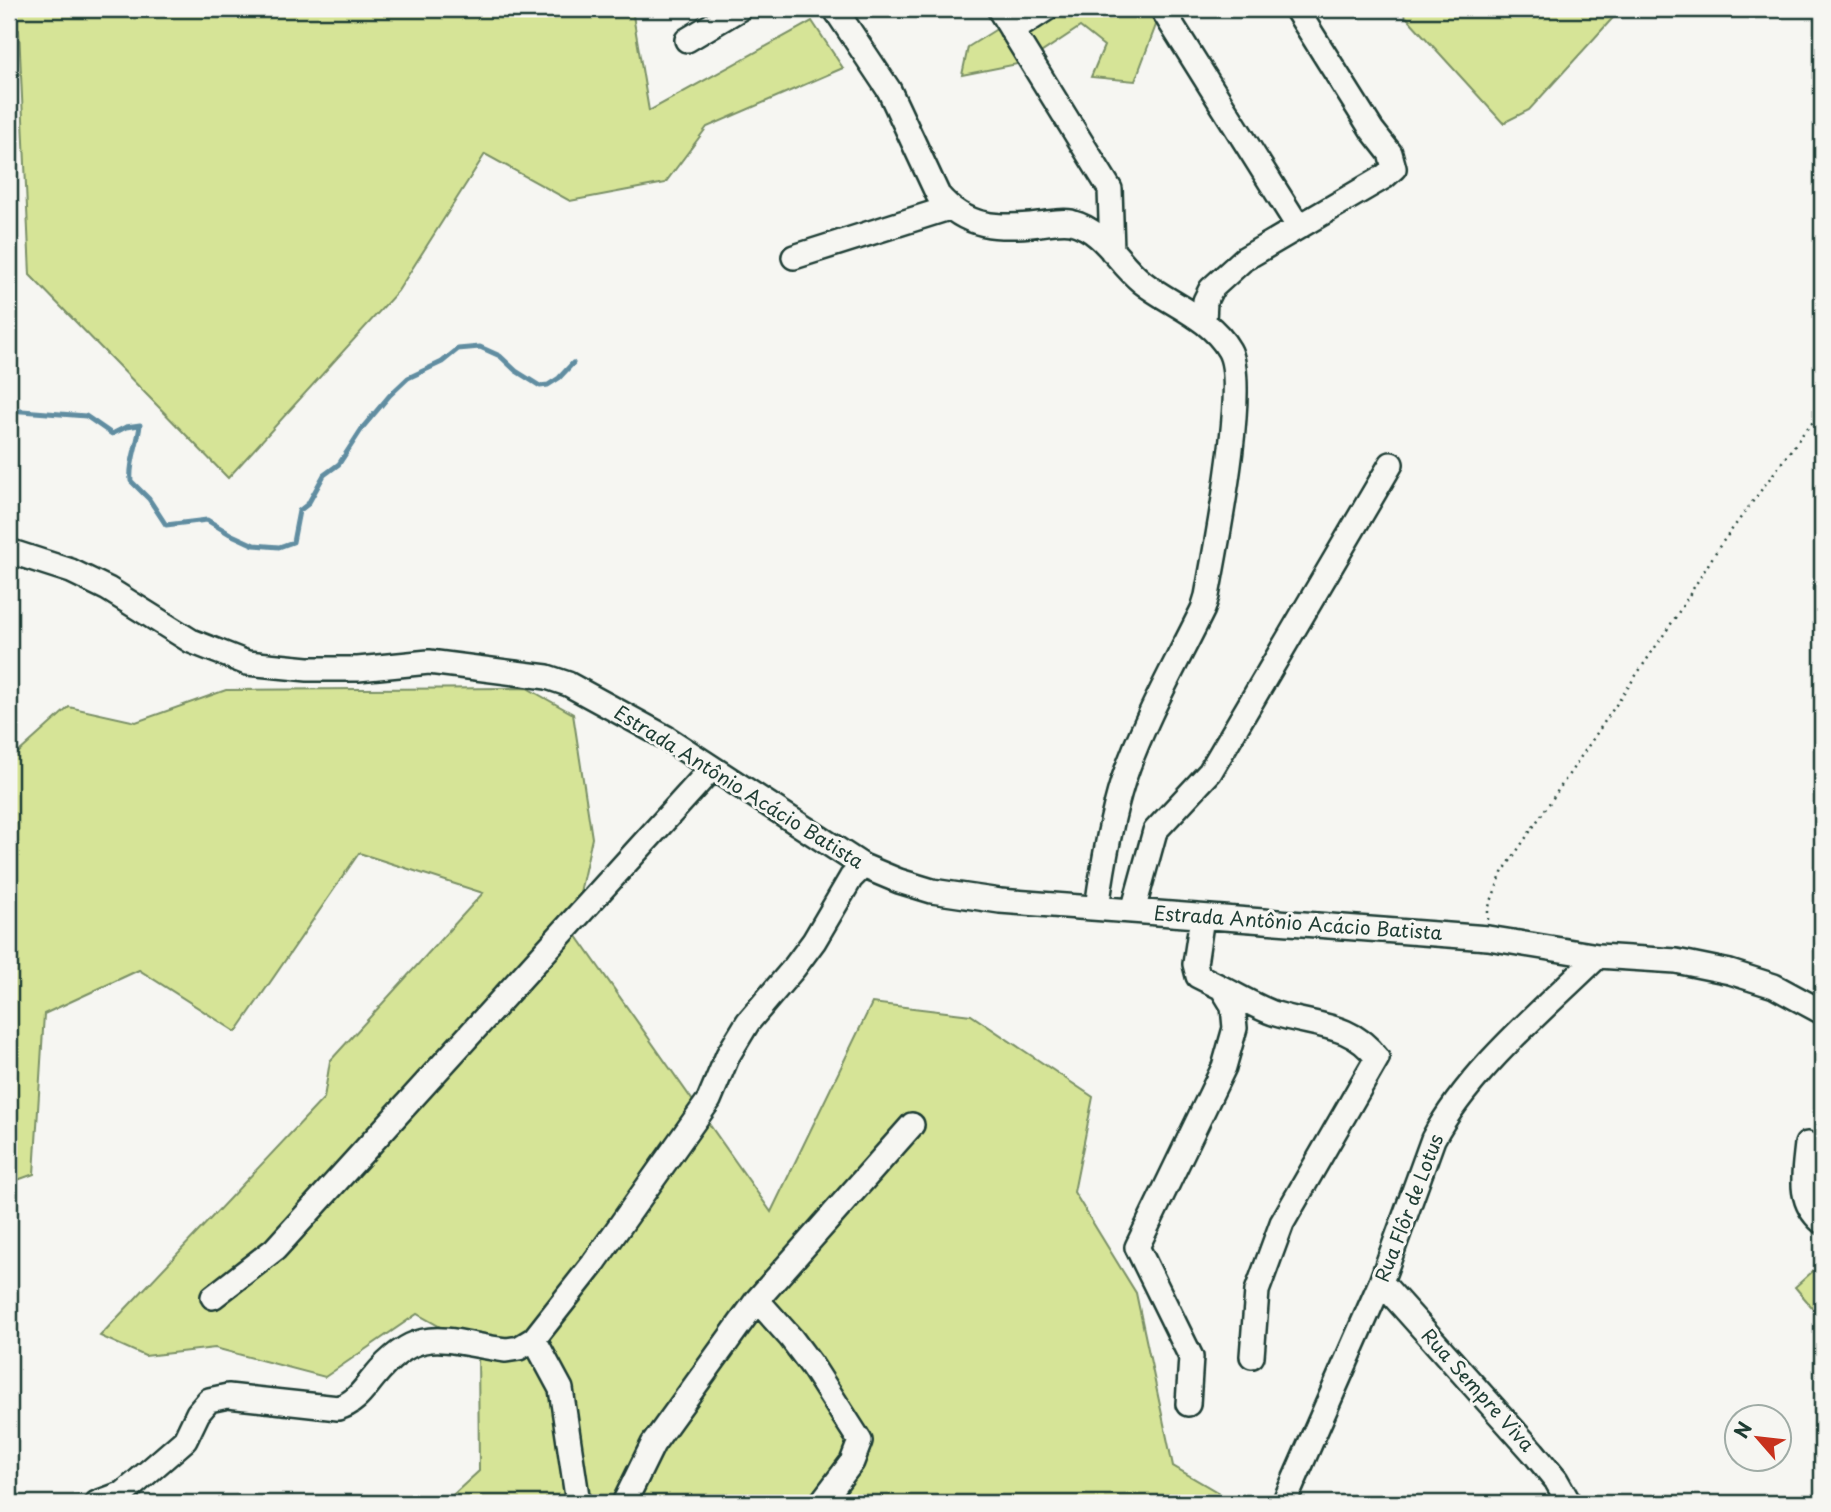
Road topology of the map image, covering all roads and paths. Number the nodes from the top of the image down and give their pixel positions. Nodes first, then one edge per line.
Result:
1 (739, 9) edge
2 (835, 9) edge
3 (999, 9) edge
4 (1046, 9) edge
5 (1162, 9) edge
6 (1296, 9) edge
7 (1012, 31) junction
8 (687, 40) dead end
9 (949, 208) junction
10 (1298, 226) junction
11 (1112, 251) junction
12 (794, 257) dead end
13 (1204, 321) junction
14 (1822, 412) edge
15 (1391, 464) dead end
16 (9, 551) edge
17 (712, 768) junction
18 (863, 866) junction
19 (1097, 908) junction
20 (1133, 911) junction
21 (1202, 916) junction
22 (1488, 938) junction
23 (1598, 956) junction
24 (1222, 988) junction
25 (1822, 1012) edge
26 (912, 1125) dead end
27 (1807, 1144) dead end
28 (1822, 1222) edge
29 (1381, 1282) junction
30 (213, 1297) dead end
31 (757, 1300) junction
32 (534, 1339) junction
33 (1252, 1356) dead end
34 (1188, 1404) dead end
35 (102, 1502) edge
36 (578, 1503) edge
37 (624, 1503) edge
38 (821, 1503) edge
39 (1284, 1503) edge
40 (1569, 1503) edge

1 - 8 street
2 - 9 street
3 - 7 street
4 - 7 street
5 - 10 street
6 - 10 street
7 - 11 street
9 - 11 street
9 - 12 street
10 - 13 street
11 - 13 street
13 - 19 street
14 - 22 path
15 - 20 street
16 - 17 street, Estrada Antônio Acácio Batista
17 - 18 street, Estrada Antônio Acácio Batista
17 - 30 street
18 - 19 street, Estrada Antônio Acácio Batista
18 - 32 street
19 - 20 street, Estrada Antônio Acácio Batista
20 - 21 street, Estrada Antônio Acácio Batista
21 - 22 street, Estrada Antônio Acácio Batista
21 - 24 street
22 - 23 street, Estrada Antônio Acácio Batista
23 - 25 street, Estrada Antônio Acácio Batista
23 - 29 street, Rua Flôr de Lotus
24 - 33 street
24 - 34 street
26 - 31 street
27 - 28 street
29 - 39 street, Rua Flôr de Lotus
29 - 40 street, Rua Sempre Viva
31 - 37 street
31 - 38 street
32 - 35 street
32 - 36 street

